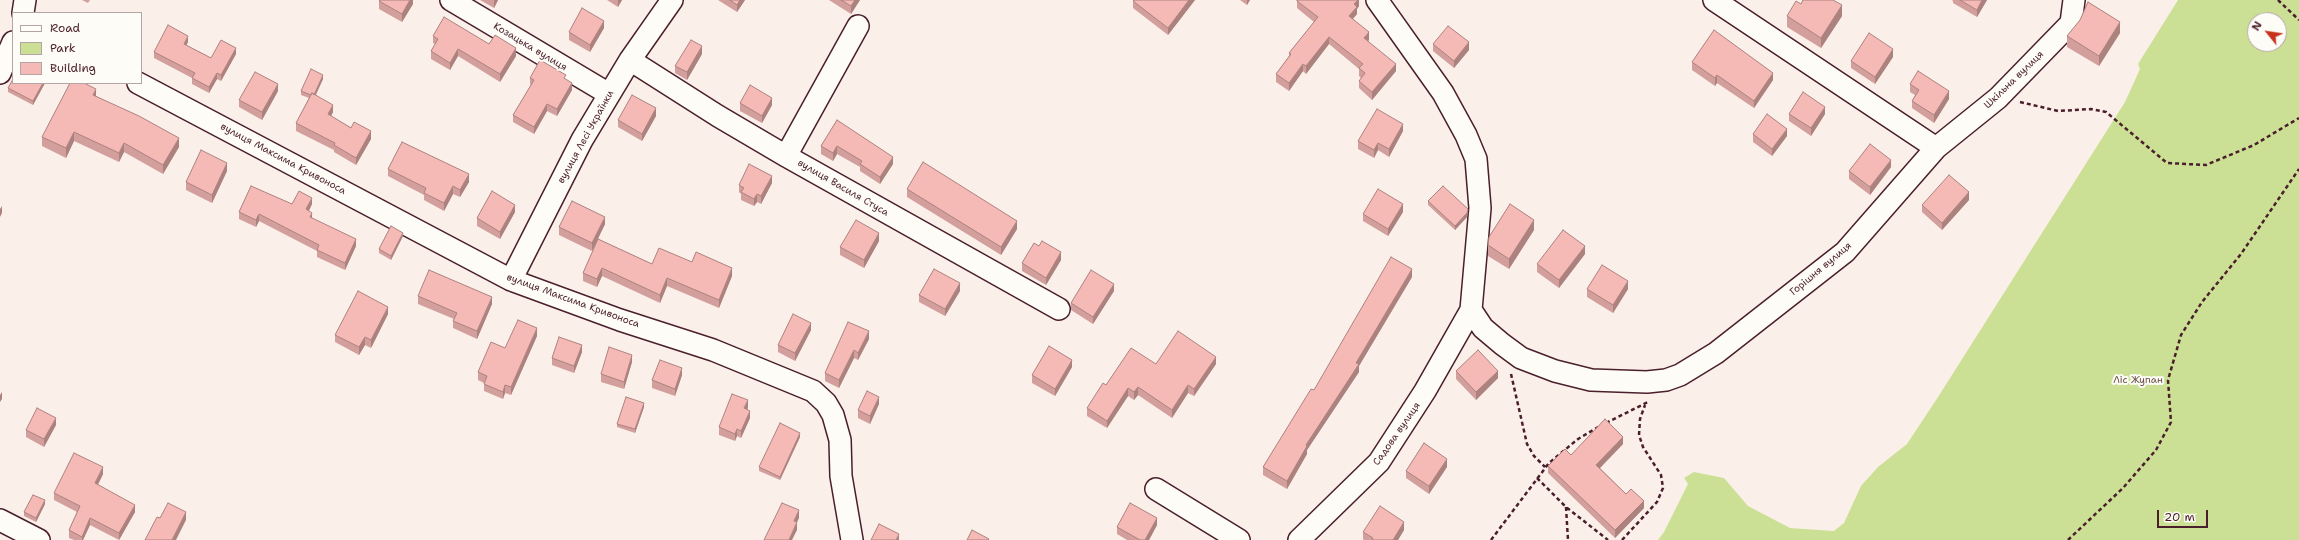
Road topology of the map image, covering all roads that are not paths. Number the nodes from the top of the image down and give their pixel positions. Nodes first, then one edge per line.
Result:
1 (25, 0) edge
2 (451, 0) edge
3 (672, 0) edge
4 (1377, 0) edge
5 (1714, 0) edge
6 (2074, 0) edge
7 (23, 12) edge
8 (858, 26) dead end
9 (12, 44) edge
10 (630, 60) junction
11 (0, 73) edge
12 (140, 84) edge
13 (609, 94) junction
14 (1936, 148) junction
15 (786, 156) junction
16 (511, 280) junction
17 (1059, 309) dead end
18 (1472, 310) junction
19 (1156, 489) dead end
20 (0, 520) edge
21 (39, 540) edge
22 (852, 540) edge
23 (1239, 540) edge
24 (1299, 540) edge

1 - 7 street
2 - 13 street, Козацька вулиця
3 - 10 street, вулиця Лесі Українки
4 - 18 street
5 - 14 street
6 - 14 street, Шкільна вулиця
8 - 15 street
9 - 11 street
10 - 13 street, вулиця Лесі Українки
10 - 15 street, вулиця Василя Стуса
12 - 16 street, вулиця Максима Кривоноса
13 - 16 street, вулиця Лесі Українки
14 - 18 street, Горішня вулиця
15 - 17 street, вулиця Василя Стуса
16 - 22 street, вулиця Максима Кривоноса
18 - 24 street, Садова вулиця
19 - 23 street
20 - 21 street

